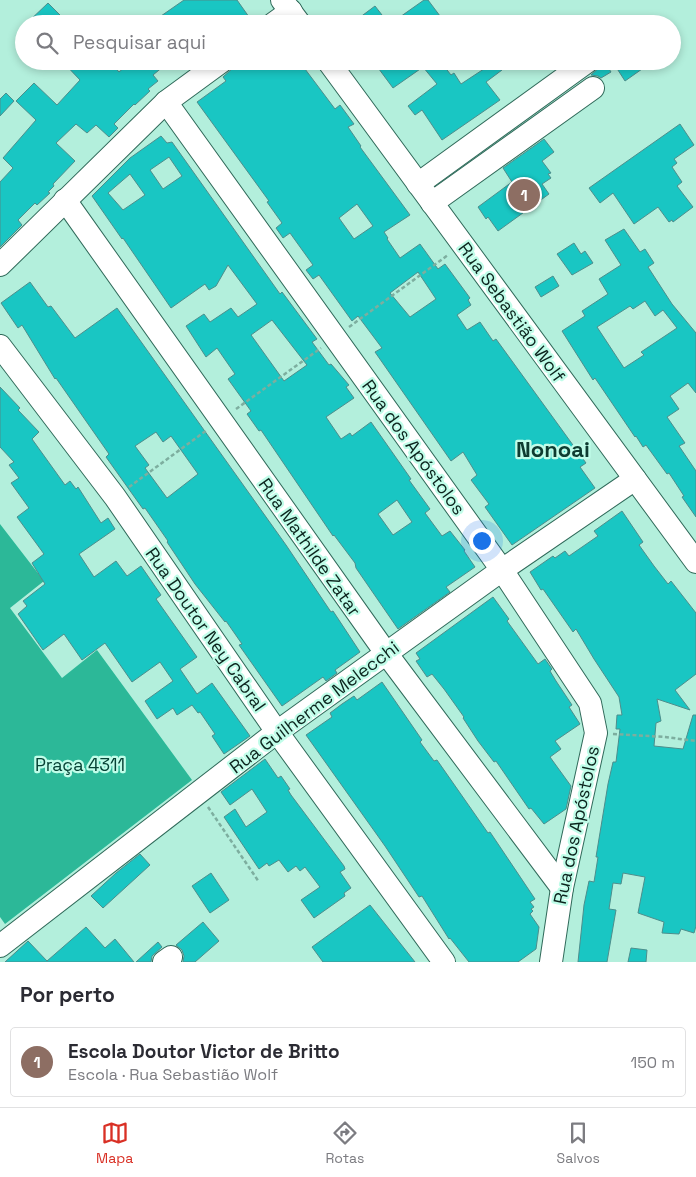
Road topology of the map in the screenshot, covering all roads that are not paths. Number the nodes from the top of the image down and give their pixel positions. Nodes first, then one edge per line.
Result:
1 (210, 70) edge
2 (335, 70) edge
3 (576, 70) edge
4 (593, 88) dead end
5 (166, 102) junction
6 (418, 184) junction
7 (65, 200) junction
8 (432, 203) junction
9 (0, 265) edge
10 (0, 346) edge
11 (635, 480) junction
12 (696, 562) edge
13 (502, 570) junction
14 (386, 653) junction
15 (277, 732) junction
16 (562, 888) junction
17 (0, 946) edge
18 (444, 962) edge
19 (551, 962) edge

1 - 5 street
2 - 6 street, Rua Sebastião Wolf
3 - 6 street
4 - 8 street
5 - 7 street
5 - 13 street, Rua dos Apóstolos
6 - 8 street, Rua Sebastião Wolf
7 - 9 street
7 - 14 street, Rua Mathilde Zatar
8 - 11 street, Rua Sebastião Wolf
10 - 15 street, Rua Doutor Ney Cabral
11 - 12 street, Rua Sebastião Wolf
11 - 13 street, Rua Guilherme Melecchi
13 - 14 street, Rua Guilherme Melecchi
13 - 16 street, Rua dos Apóstolos
14 - 15 street, Rua Guilherme Melecchi
14 - 16 street, Rua Mathilde Zatar
15 - 17 street, Rua Guilherme Melecchi
15 - 18 street, Rua Doutor Ney Cabral
16 - 19 street, Rua dos Apóstolos

